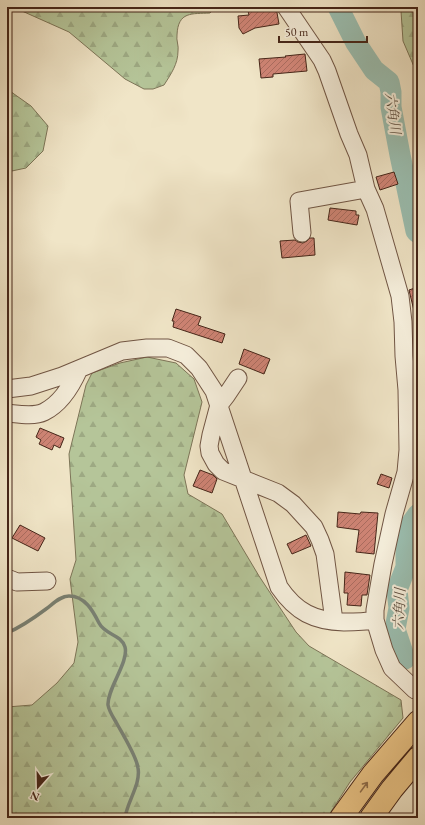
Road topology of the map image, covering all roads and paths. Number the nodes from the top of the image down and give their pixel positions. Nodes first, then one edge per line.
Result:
1 (286, 7) edge
2 (366, 189) junction
3 (302, 233) dead end
4 (79, 369) junction
5 (238, 378) dead end
6 (7, 389) edge
7 (218, 405) junction
8 (7, 413) edge
9 (243, 479) junction
10 (7, 578) edge
11 (47, 581) dead end
12 (375, 620) junction
13 (334, 621) junction
14 (415, 690) dead end
15 (418, 722) edge
16 (418, 758) edge
17 (341, 818) edge
18 (370, 818) edge

1 - 2 street
2 - 3 street
2 - 12 street
4 - 6 street
4 - 7 street
4 - 8 street
5 - 7 street
7 - 9 street
7 - 9 street
9 - 13 street
9 - 13 street
10 - 11 street
12 - 13 street
12 - 14 street
17 -> 15 highway
16 - 18 highway

